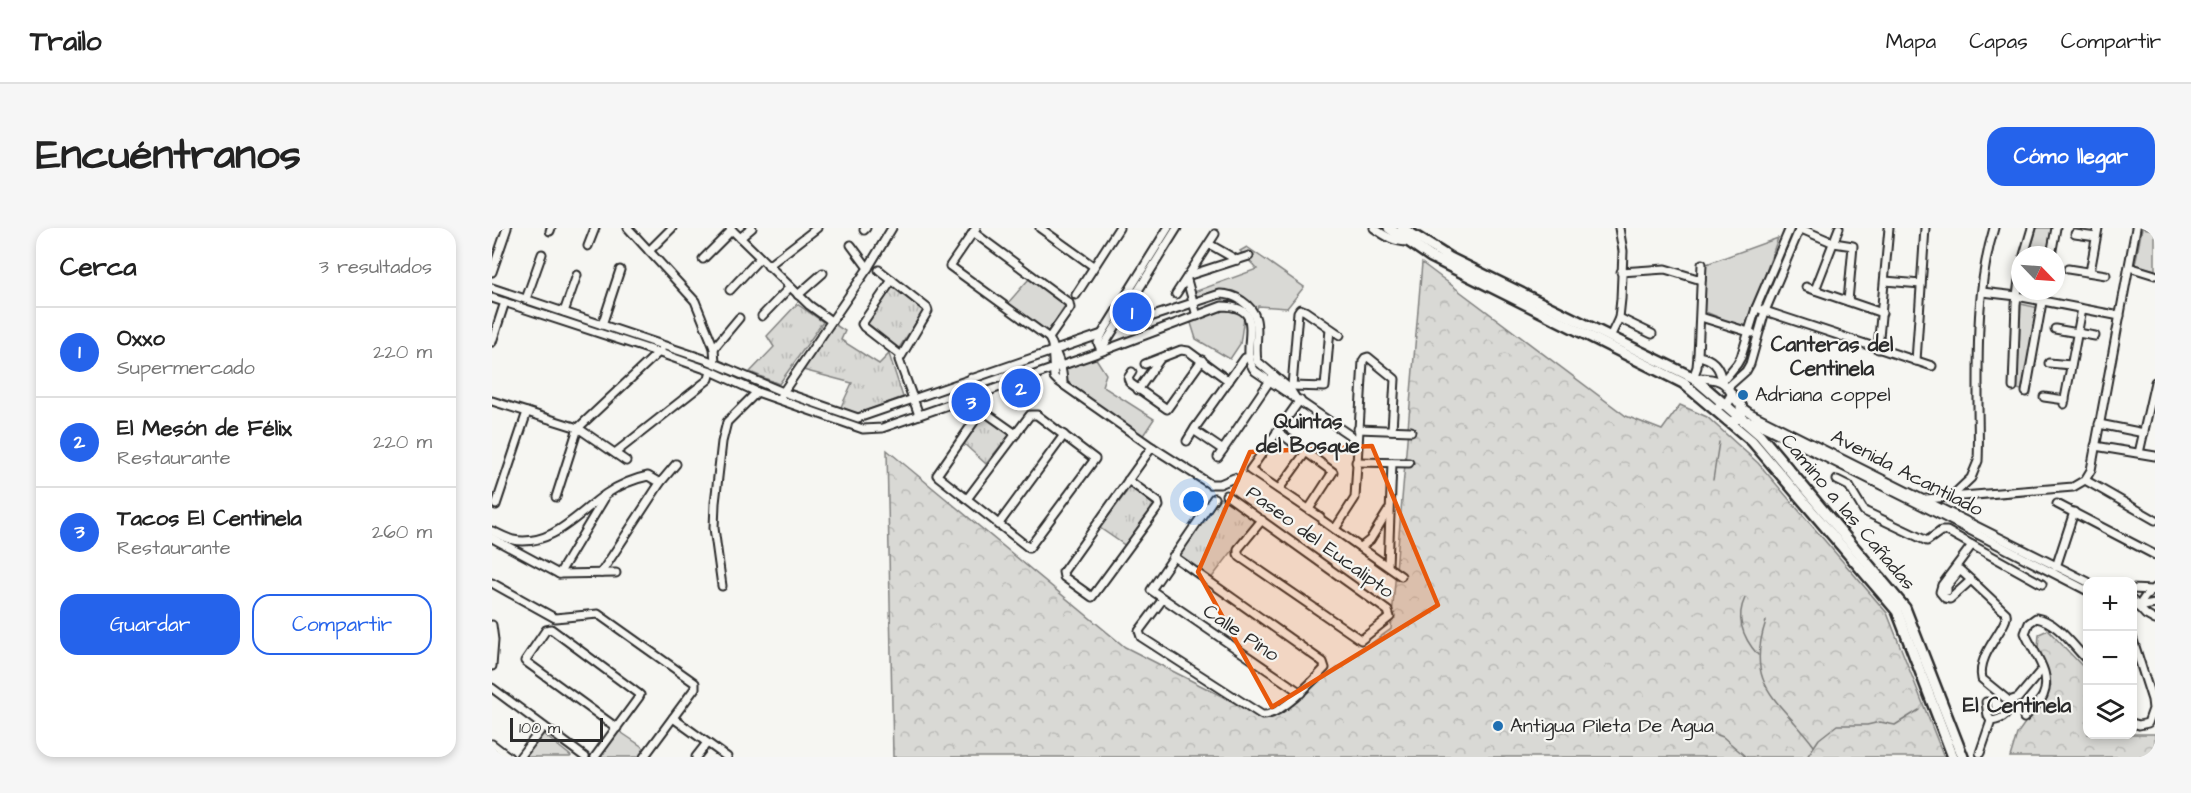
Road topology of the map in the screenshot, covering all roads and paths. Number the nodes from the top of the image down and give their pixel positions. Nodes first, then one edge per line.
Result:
1 (507, 228) edge
2 (595, 228) edge
3 (628, 228) edge
4 (672, 228) edge
5 (752, 228) edge
6 (817, 228) edge
7 (892, 228) edge
8 (1040, 228) edge
9 (1168, 228) edge
10 (1177, 228) edge
11 (1374, 228) edge
12 (1389, 228) edge
13 (1402, 228) edge
14 (1619, 228) edge
15 (1790, 228) edge
16 (1799, 228) edge
17 (1839, 228) edge
18 (1889, 228) edge
19 (1925, 228) edge
20 (1994, 228) edge
21 (2032, 228) edge
22 (2056, 228) edge
23 (2098, 228) edge
24 (2136, 228) edge
25 (731, 229) edge
26 (974, 230) edge
27 (1114, 230) edge
28 (1215, 234) dead end
29 (2075, 234) dead end
30 (2096, 237) junction
31 (740, 238) junction
32 (1409, 242) junction
33 (1834, 243) junction
34 (1209, 244) junction
35 (851, 245) dead end
36 (588, 246) dead end
37 (2027, 246) edge
38 (2053, 246) edge
39 (649, 251) junction
40 (542, 254) dead end
41 (1249, 256) dead end
42 (760, 258) junction
43 (703, 259) dead end
44 (1237, 260) junction
45 (1702, 264) dead end
46 (768, 266) junction
47 (1093, 266) junction
48 (2129, 267) junction
49 (868, 268) junction
50 (2068, 269) dead end
51 (620, 270) dead end
52 (879, 270) dead end
53 (492, 272) edge
54 (1621, 272) junction
55 (2090, 272) junction
56 (823, 273) dead end
57 (1771, 273) junction
58 (2155, 274) edge
59 (577, 275) dead end
60 (2106, 275) dead end
61 (1779, 277) junction
62 (1188, 278) junction
63 (892, 280) junction
64 (1701, 280) junction
65 (1885, 281) junction
66 (1920, 284) junction
67 (790, 287) junction
68 (1806, 287) dead end
69 (492, 288) edge
70 (730, 290) dead end
71 (1815, 290) junction
72 (1982, 292) junction
73 (1176, 294) dead end
74 (1220, 294) junction
75 (798, 295) junction
76 (1076, 295) dead end
77 (2011, 295) edge
78 (492, 298) edge
79 (526, 299) junction
80 (1239, 299) junction
81 (2017, 300) edge
82 (2038, 300) edge
83 (1848, 301) junction
84 (2043, 301) junction
85 (505, 302) junction
86 (1194, 303) junction
87 (1222, 306) junction
88 (1234, 306) junction
89 (1756, 308) junction
90 (2082, 309) junction
91 (1765, 311) junction
92 (564, 312) junction
93 (1882, 313) junction
94 (762, 316) dead end
95 (1197, 316) junction
96 (2120, 316) junction
97 (739, 318) dead end
98 (1619, 318) junction
99 (1704, 318) dead end
100 (1142, 320) junction
101 (831, 321) junction
102 (1119, 321) junction
103 (602, 325) junction
104 (1329, 328) junction
105 (2055, 329) dead end
106 (1748, 332) junction
107 (2077, 333) junction
108 (1102, 334) junction
109 (1147, 334) junction
110 (1254, 334) junction
111 (1652, 334) dead end
112 (1758, 334) junction
113 (1340, 335) dead end
114 (1610, 336) junction
115 (2095, 336) dead end
116 (492, 342) edge
117 (662, 345) junction
118 (1052, 345) junction
119 (714, 348) junction
120 (1878, 349) junction
121 (1101, 350) junction
122 (660, 353) junction
123 (900, 355) junction
124 (1252, 356) junction
125 (1698, 356) junction
126 (1160, 359) junction
127 (1202, 360) junction
128 (1916, 361) junction
129 (715, 363) junction
130 (2049, 363) dead end
131 (1145, 364) dead end
132 (2071, 365) junction
133 (1058, 366) junction
134 (1932, 366) dead end
135 (711, 371) junction
136 (1132, 372) dead end
137 (1274, 375) junction
138 (971, 378) junction
139 (1694, 378) junction
140 (1229, 381) junction
141 (1269, 382) junction
142 (2155, 382) edge
143 (2013, 387) dead end
144 (1727, 388) junction
145 (1289, 389) junction
146 (1138, 390) junction
147 (757, 392) junction
148 (783, 392) junction
149 (2026, 392) dead end
150 (977, 395) junction
151 (2044, 397) dead end
152 (779, 399) junction
153 (913, 399) junction
154 (1298, 399) junction
155 (492, 401) edge
156 (1724, 404) junction
157 (1741, 406) junction
158 (1712, 407) junction
159 (982, 410) junction
160 (527, 412) junction
161 (919, 415) junction
162 (863, 417) junction
163 (1742, 419) junction
164 (1727, 421) junction
165 (2099, 424) junction
166 (578, 428) junction
167 (862, 429) junction
168 (1358, 429) junction
169 (1195, 430) junction
170 (1392, 430) junction
171 (1277, 431) junction
172 (1412, 431) dead end
173 (2144, 433) junction
174 (1016, 434) junction
175 (1064, 435) junction
176 (1357, 440) junction
177 (1187, 441) dead end
178 (2095, 446) junction
179 (1152, 447) junction
180 (1223, 450) junction
181 (1306, 452) junction
182 (615, 453) junction
183 (2139, 453) junction
184 (2155, 456) edge
185 (1218, 457) dead end
186 (626, 461) dead end
187 (1356, 462) junction
188 (1392, 463) junction
189 (1409, 463) dead end
190 (676, 464) dead end
191 (1234, 478) dead end
192 (1128, 480) junction
193 (1837, 480) dead end
194 (2085, 480) junction
195 (660, 483) junction
196 (1210, 484) junction
197 (1220, 484) junction
198 (1279, 489) junction
199 (1802, 493) junction
200 (607, 494) junction
201 (1227, 495) junction
202 (556, 497) dead end
203 (1215, 498) junction
204 (1950, 498) junction
205 (967, 499) junction
206 (1925, 502) junction
207 (2057, 504) dead end
208 (496, 505) dead end
209 (1309, 508) junction
210 (1389, 508) junction
211 (2074, 513) junction
212 (1262, 520) junction
213 (2155, 520) edge
214 (998, 525) junction
215 (1335, 529) junction
216 (492, 531) edge
217 (492, 538) edge
218 (514, 540) junction
219 (1972, 545) junction
220 (510, 548) junction
221 (1361, 548) junction
222 (2013, 553) junction
223 (2155, 555) edge
224 (1173, 556) junction
225 (2006, 564) junction
226 (1388, 566) junction
227 (2055, 567) junction
228 (601, 573) junction
229 (616, 573) dead end
230 (559, 574) junction
231 (1401, 576) dead end
232 (1971, 580) junction
233 (2083, 580) edge
234 (2042, 584) dead end
235 (493, 585) edge
236 (722, 586) dead end
237 (2083, 588) edge
238 (2137, 589) edge
239 (2154, 590) edge
240 (1947, 591) dead end
241 (1163, 599) junction
242 (2155, 604) edge
243 (2137, 606) edge
244 (2137, 607) edge
245 (2137, 608) edge
246 (2155, 620) edge
247 (492, 625) edge
248 (2137, 651) edge
249 (493, 652) edge
250 (2083, 656) edge
251 (492, 666) edge
252 (2039, 673) dead end
253 (492, 688) edge
254 (1301, 693) junction
255 (2009, 701) junction
256 (1986, 702) dead end
257 (673, 718) junction
258 (2024, 718) dead end
259 (1991, 721) junction
260 (2137, 724) edge
261 (543, 726) junction
262 (616, 728) junction
263 (706, 743) junction
264 (492, 744) edge
265 (1980, 753) dead end
266 (574, 754) edge
267 (509, 757) edge
268 (520, 757) edge
269 (585, 757) edge
270 (595, 757) edge
271 (644, 757) edge
272 (696, 757) edge
273 (727, 757) edge
274 (1953, 757) edge
275 (1963, 757) edge

1 - 53 street
2 - 36 street
3 - 39 street
4 - 39 street
5 - 31 street
6 - 46 street
7 - 49 street
8 - 47 street
9 - 108 street
10 - 102 street
11 - 32 street
12 - 32 main road, Camino a las Cañadas
13 - 114 main road, Camino a las Cañadas
14 - 54 street
15 - 57 street
16 - 33 street
16 - 61 street
17 - 33 street
18 - 65 street
19 - 66 street
20 - 72 street
21 - 37 street
22 - 38 street
23 - 30 street
24 - 48 street
25 - 31 street
25 - 43 street
26 - 118 street
26 - 118 street
27 - 47 street
28 - 34 street
29 - 30 street
30 - 55 street
31 - 42 street
32 - 158 main road, Camino a las Cañadas
33 - 71 street
33 - 83 street
34 - 44 street
34 - 62 street
35 - 49 street
39 - 119 street
40 - 79 street
41 - 44 street
42 - 46 street
42 - 70 street
44 - 62 street
45 - 64 street
46 - 67 street
47 - 76 street
48 - 58 street
48 - 96 street
49 - 101 street
50 - 55 street
51 - 103 street
52 - 63 street
54 - 64 street
54 - 98 street
55 - 60 street
56 - 75 street
57 - 61 street
57 - 89 street
59 - 92 street
61 - 91 street
62 - 73 street
62 - 86 street
63 - 123 street
63 - 123 street
64 - 125 street
65 - 66 street
65 - 93 street
66 - 128 street
67 - 75 street
67 - 94 street
68 - 71 street
69 - 79 street
71 - 83 street
72 - 77 street
72 - 204 street
74 - 80 street
74 - 86 street
74 - 87 street
75 - 101 street
78 - 85 street
79 - 92 street
80 - 88 street
80 - 110 street
81 - 143 street
82 - 84 street
83 - 93 street
84 - 90 street
84 - 149 street
85 - 116 street
85 - 122 street
86 - 95 street
86 - 100 street
87 - 88 street
87 - 95 street
88 - 110 street
89 - 91 street
89 - 106 street
90 - 96 street
90 - 107 street
91 - 112 street
91 - 120 street
92 - 103 street
93 - 120 street
95 - 109 street
96 - 165 street
97 - 119 street
98 - 111 street
98 - 114 street
99 - 106 street
100 - 102 street
100 - 109 street
101 - 148 street
102 - 121 street
103 - 117 street
104 - 113 street
104 - 145 street
104 - 145 street
105 - 107 street
106 - 112 street
106 - 144 street
107 - 115 street
107 - 132 street
108 - 118 street
108 - 121 street
109 - 121 street
110 - 124 street
112 - 144 street
114 - 139 main road, Camino a las Cañadas
117 - 122 street
117 - 129 street
118 - 133 street
118 - 138 street
119 - 129 street
120 - 128 street
121 - 133 street
122 - 135 street
122 - 166 street
123 - 153 street
124 - 137 street
124 - 140 street
124 - 141 street
125 - 139 street
125 - 144 street, Avenida Acantilado
126 - 127 street
126 - 131 street
126 - 146 street
127 - 140 street
127 - 146 street
128 - 134 street
129 - 148 street
130 - 132 street
132 - 151 street
133 - 150 street
133 - 179 street
135 - 147 street
135 - 182 street
136 - 146 street
137 - 141 street
137 - 145 street
138 - 150 street
138 - 153 street
139 - 144 street
139 - 156 main road, Camino a las Cañadas
140 - 169 street
141 - 145 street
141 - 180 street
142 - 173 street
144 - 156 main road
144 - 157 street, Avenida Acantilado
145 - 154 street
147 - 152 street
147 - 236 street
148 - 152 street
148 - 162 street
150 - 159 street
150 - 161 street
152 - 167 street
153 - 161 street
153 - 162 street
154 - 171 street
154 - 176 street
155 - 160 street
156 - 158 main road
156 - 163 main road, Camino a las Cañadas
157 - 163 main road
157 - 206 street, Avenida Acantilado
158 - 164 main road, Camino a las Cañadas
159 - 174 street
159 - 205 street
160 - 166 street
160 - 208 street
161 - 167 street
162 - 167 street
163 - 164 street, Avenida Acantilado
163 - 199 main road, Camino a las Cañadas
163 - 206 street, Avenida Acantilado
164 - 199 main road, Camino a las Cañadas
165 - 173 street
165 - 178 street
166 - 182 street
166 - 202 street
168 - 170 street
168 - 170 street
168 - 176 street
169 - 177 street
169 - 180 street
170 - 172 street
171 - 181 street
171 - 198 street
173 - 183 street
174 - 175 street
174 - 205 street
175 - 214 street
175 - 214 street
176 - 187 street
178 - 183 street
178 - 194 street
179 - 192 street
179 - 196 street
180 - 185 street
181 - 198 street
181 - 209 street
182 - 186 street
183 - 184 street
187 - 188 street
187 - 215 street
188 - 189 street
188 - 210 street
190 - 195 street
191 - 197 street
192 - 192 street
193 - 219 street
194 - 204 street
194 - 213 street
195 - 200 street
195 - 228 street
196 - 197 street
196 - 203 street
197 - 201 street
198 - 209 street
199 - 274 main road, Camino a las Cañadas
199 - 275 main road, Camino a las Cañadas
200 - 218 street
200 - 230 street
201 - 203 street
201 - 212 street, Paseo del Eucalipto
203 - 224 street
204 - 206 street
205 - 214 street
206 - 222 street, Avenida Acantilado
206 - 227 street, Avenida Acantilado
207 - 211 street
209 - 215 street
210 - 221 street
210 - 226 street
211 - 223 street
211 - 227 street
212 - 212 street, Paseo del Eucalipto
215 - 221 street
216 - 218 street
217 - 220 street
218 - 220 street
219 - 225 street
219 - 232 street
220 - 230 street
221 - 226 street
222 - 225 street
222 - 237 street, Avenida Acantilado
224 - 241 street
224 - 254 street
225 - 234 street
226 - 231 street
227 - 233 street, Avenida Acantilado
228 - 229 street
228 - 230 street
232 - 240 street
232 - 255 street
235 - 257 street
238 - 239 street
239 - 243 street
241 - 254 street, Calle Pino
241 - 254 street
242 - 244 street
245 - 246 street
247 - 249 street
248 - 260 street
249 - 251 street
250 - 258 street
252 - 255 street
253 - 261 street
255 - 259 street
256 - 259 street
257 - 263 street
257 - 271 street
259 - 265 street
261 - 266 street
261 - 268 street
262 - 262 street
262 - 270 street
263 - 272 street
263 - 273 street
264 - 267 street
266 - 269 street

